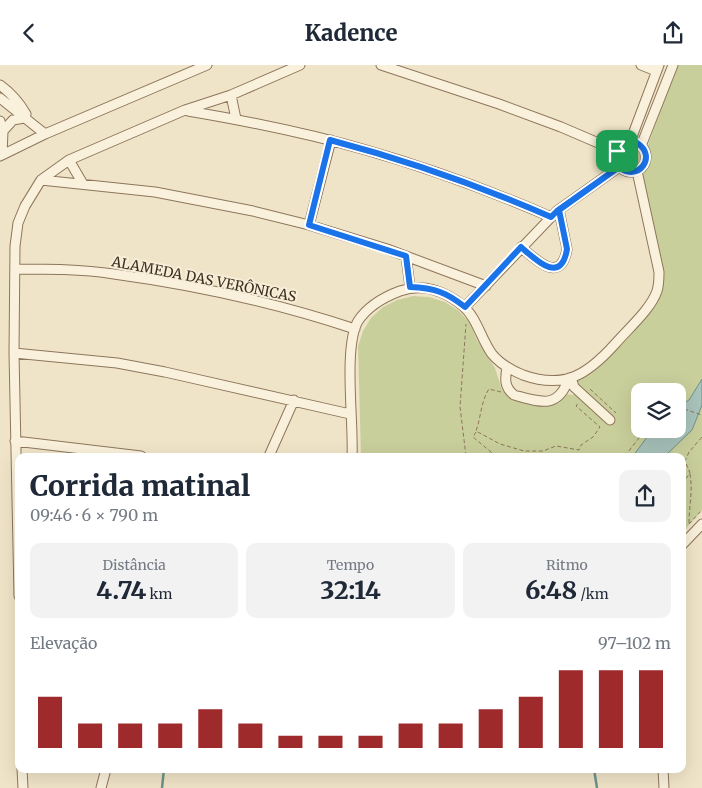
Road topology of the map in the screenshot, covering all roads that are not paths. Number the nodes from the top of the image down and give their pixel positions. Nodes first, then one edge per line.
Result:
1 (207, 65) edge
2 (300, 65) edge
3 (381, 65) edge
4 (641, 65) edge
5 (673, 65) edge
6 (658, 68) edge
7 (0, 85) edge
8 (231, 95) junction
9 (0, 98) edge
10 (185, 111) junction
11 (24, 118) junction
12 (236, 119) junction
13 (0, 121) edge
14 (2, 131) edge
15 (45, 134) junction
16 (330, 140) junction
17 (630, 142) junction
18 (641, 146) junction
19 (617, 151) junction
20 (1, 155) edge
21 (69, 159) junction
22 (619, 167) junction
23 (637, 171) junction
24 (41, 180) junction
25 (83, 184) junction
26 (559, 210) junction
27 (551, 217) junction
28 (309, 225) junction
29 (521, 247) junction
30 (406, 256) junction
31 (15, 269) junction
32 (486, 286) junction
33 (410, 287) junction
34 (465, 307) junction
35 (355, 329) junction
36 (14, 353) junction
37 (507, 367) junction
38 (570, 378) junction
39 (294, 401) junction
40 (350, 414) junction
41 (610, 420) dead end
42 (16, 441) junction
43 (16, 453) edge
44 (116, 453) edge
45 (270, 453) edge
46 (352, 453) edge
47 (702, 524) edge
48 (686, 541) edge
49 (22, 773) edge
50 (105, 773) edge
51 (663, 773) edge
52 (23, 788) edge
53 (101, 788) edge
54 (664, 788) edge

1 - 15 street
2 - 8 street
3 - 19 street
4 - 6 street
5 - 18 street
6 - 17 street
7 - 11 street
8 - 10 street
8 - 12 street
9 - 11 street
10 - 12 street
10 - 21 street
11 - 14 street
11 - 15 street
12 - 16 street
13 - 14 street
14 - 20 street
15 - 20 street
16 - 27 street
16 - 28 street
17 - 18 street
17 - 19 street
18 - 23 street
19 - 22 street
21 - 24 street
21 - 25 street
22 - 23 street
22 - 26 street
23 - 38 street
24 - 25 street
24 - 31 street
25 - 28 street
26 - 27 street
26 - 29 street
27 - 29 street
28 - 30 street
29 - 32 street
30 - 32 street
30 - 33 street
31 - 35 street, ALAMEDA DAS VERÔNICAS
31 - 36 street
32 - 34 street
33 - 34 street
33 - 35 street
34 - 37 street
35 - 40 street
36 - 39 street
36 - 42 street
37 - 38 street
37 - 38 street
38 - 41 street
39 - 40 street
39 - 45 street
40 - 46 street
42 - 43 street
42 - 44 street
47 - 48 street
49 - 52 street
50 - 53 street
51 - 54 street

